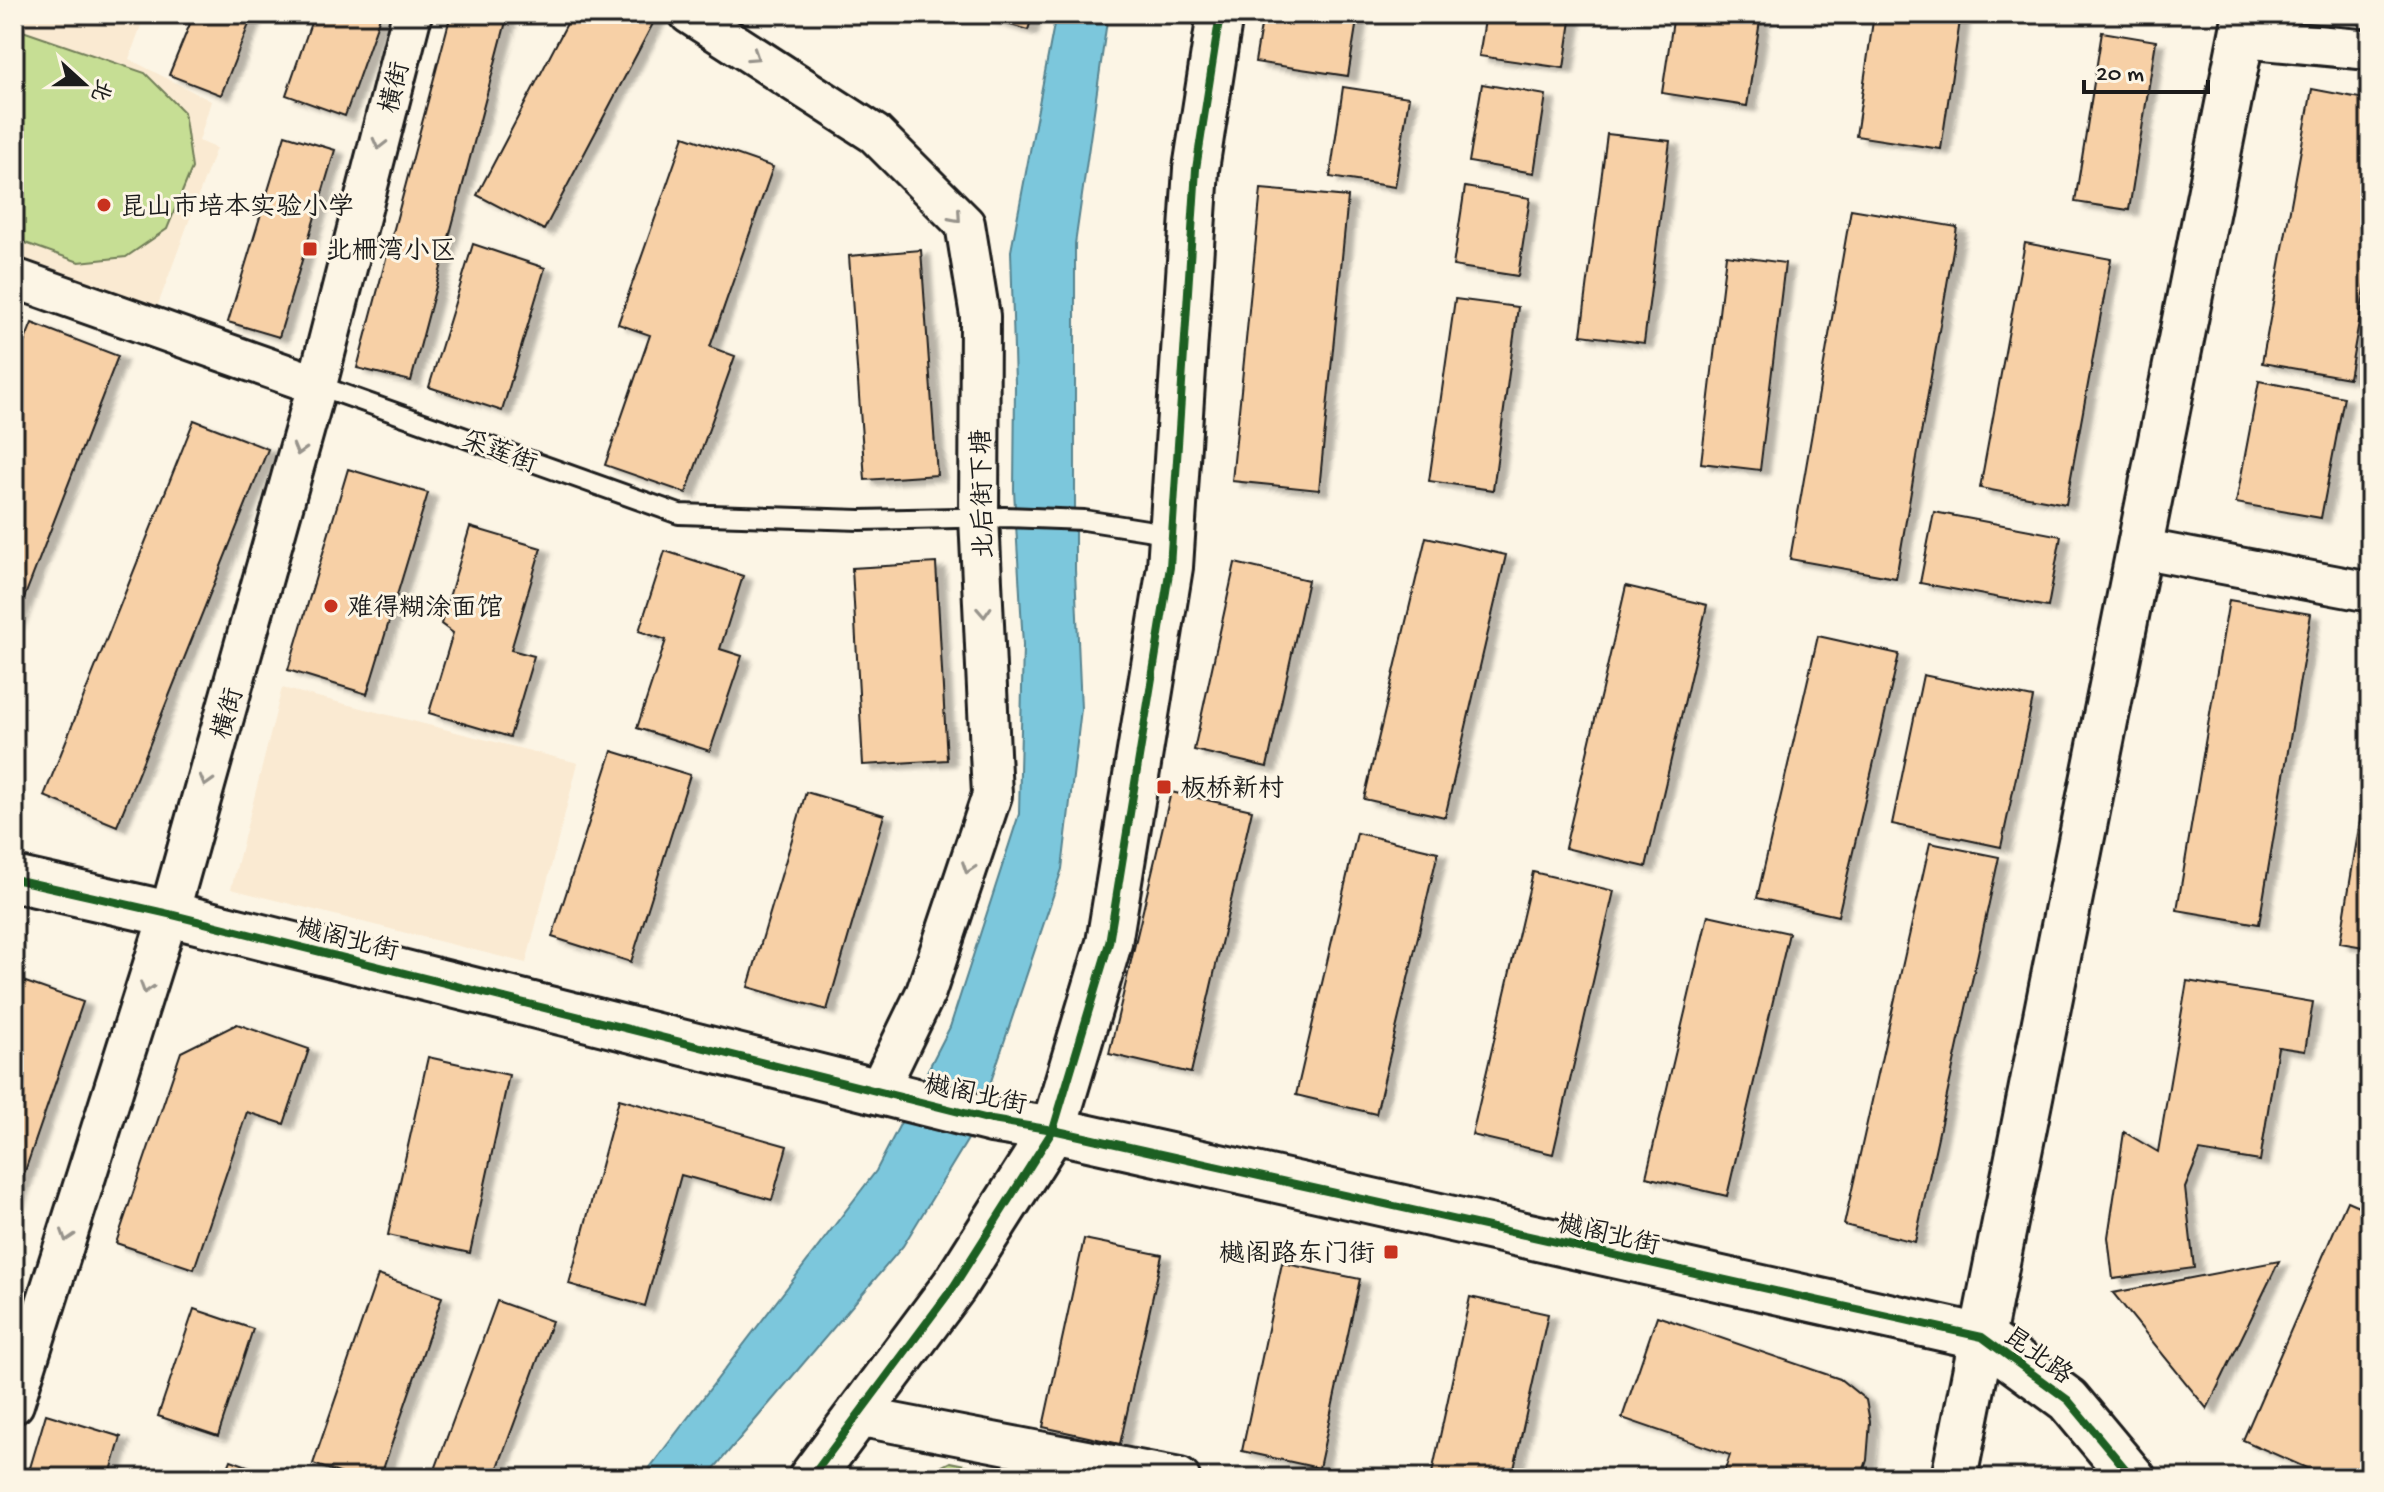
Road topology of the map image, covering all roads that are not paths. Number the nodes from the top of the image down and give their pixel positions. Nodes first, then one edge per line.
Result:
1 (412, 14) edge
2 (689, 14) edge
3 (1220, 14) edge
4 (2244, 26) edge
5 (2370, 50) edge
6 (14, 278) edge
7 (317, 385) junction
8 (992, 517) junction
9 (1172, 534) junction
10 (2139, 548) junction
11 (2370, 592) edge
12 (14, 879) edge
13 (169, 914) junction
14 (878, 1091) junction
15 (1053, 1130) junction
16 (1982, 1337) junction
17 (14, 1404) edge
18 (857, 1416) junction
19 (811, 1478) edge
20 (1180, 1478) edge
21 (1954, 1478) edge
22 (2133, 1478) edge

1 -> 7 street, 横街
2 -> 8 street, 北后街下塘
3 - 9 street
4 - 5 street
4 - 10 street
6 - 7 street, 采莲街
7 - 8 lane, 采莲街
7 -> 13 street, 横街
8 - 9 lane, 采莲街
8 -> 14 street, 北后街下塘
9 - 15 street
10 - 11 street
10 - 16 street
12 - 13 street, 樾阁北街
13 - 14 street, 樾阁北街
13 -> 17 street, 横街
14 - 15 street, 樾阁北街
15 - 16 street, 樾阁北街
15 - 18 street
16 - 21 street
16 - 22 street, 昆北路
18 - 19 street
18 - 20 street

